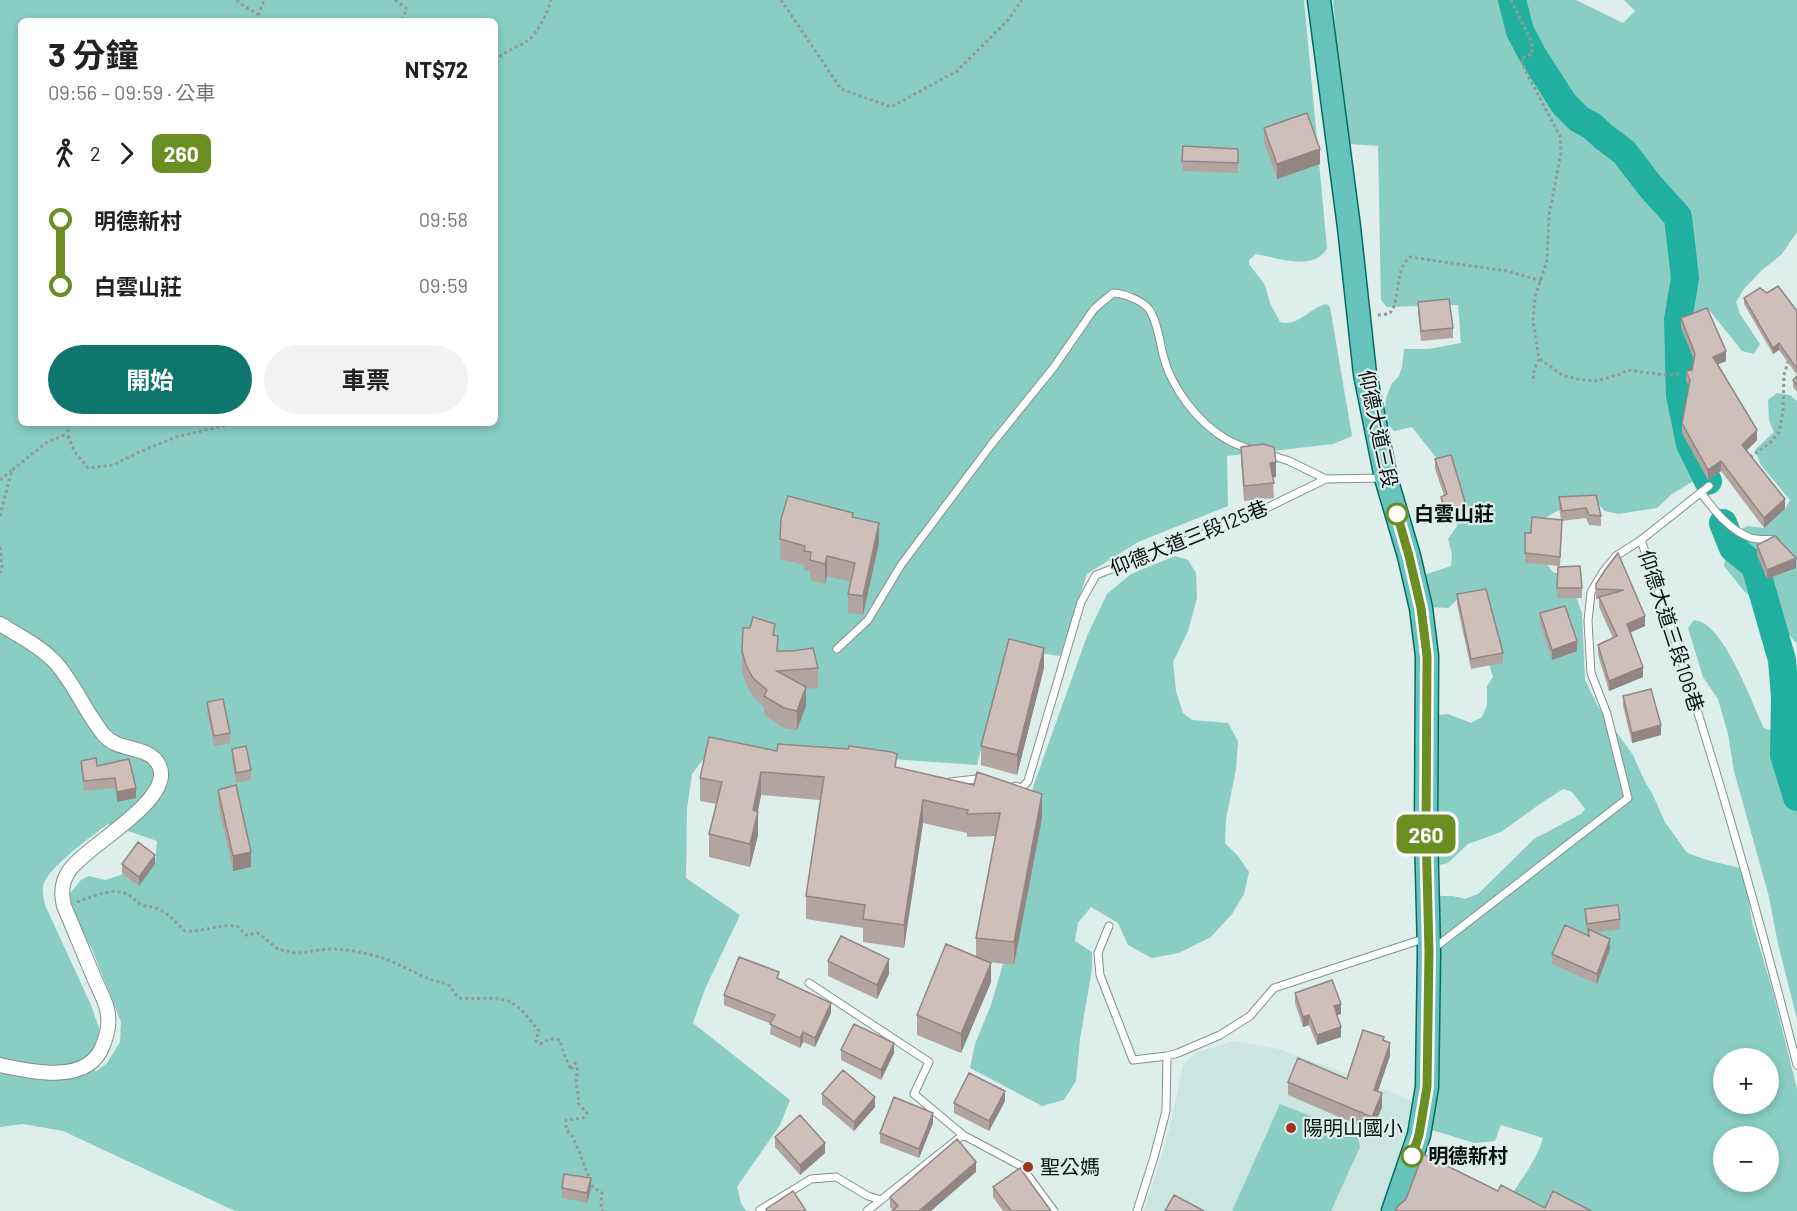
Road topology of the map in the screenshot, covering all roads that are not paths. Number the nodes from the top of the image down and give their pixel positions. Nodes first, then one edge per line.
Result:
1 (1319, 0) edge
2 (1386, 478) junction
3 (1326, 479) junction
4 (1709, 486) dead end
5 (1701, 493) junction
6 (1641, 540) junction
7 (1783, 547) edge
8 (0, 624) edge
9 (837, 649) dead end
10 (988, 782) edge
11 (946, 783) edge
12 (1010, 786) edge
13 (1109, 926) dead end
14 (1429, 944) junction
15 (809, 983) dead end
16 (1167, 1056) junction
17 (0, 1065) edge
18 (1797, 1065) edge
19 (963, 1135) junction
20 (881, 1200) junction
21 (759, 1210) edge
22 (867, 1211) edge
23 (1054, 1211) edge
24 (1137, 1211) edge
25 (1393, 1211) edge

1 - 2 main road, 仰德大道三段
2 - 3 lane, 仰德大道三段125巷
2 - 14 main road, 仰德大道三段
3 - 9 lane
3 - 12 lane, 仰德大道三段125巷
4 - 5 lane
5 - 6 lane
5 - 7 lane
6 - 14 lane, 仰德大道三段106巷
6 - 18 lane, 仰德大道三段106巷
8 - 17 street
10 - 11 lane
13 - 16 lane
14 - 16 lane
14 - 25 main road, 仰德大道三段
15 - 19 lane
16 - 24 lane
19 - 20 lane
19 - 23 lane
20 - 21 lane
20 - 22 lane

